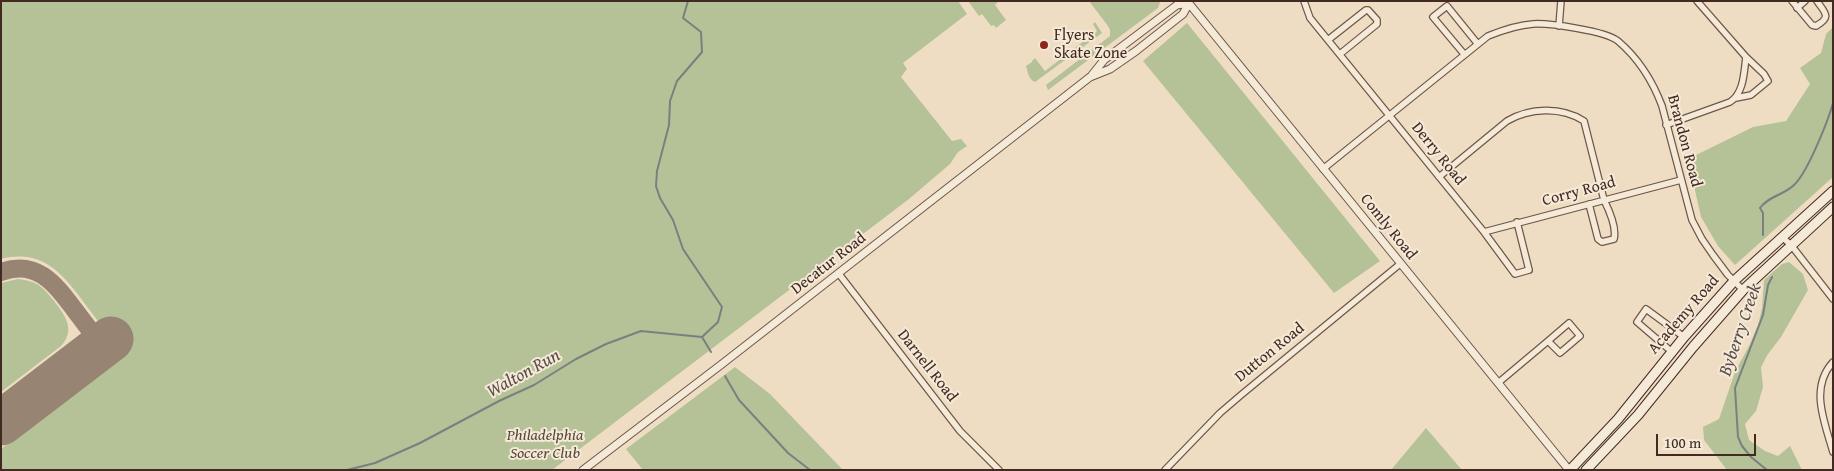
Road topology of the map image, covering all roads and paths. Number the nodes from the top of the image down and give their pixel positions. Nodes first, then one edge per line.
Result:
1 (1304, 1) edge
2 (1561, 1) edge
3 (1697, 1) edge
4 (1792, 1) edge
5 (1805, 1) edge
6 (1816, 1) edge
7 (1188, 2) edge
8 (1797, 8) junction
9 (1559, 26) junction
10 (1328, 40) junction
11 (1477, 43) junction
12 (1340, 54) junction
13 (1464, 54) junction
14 (1746, 57) junction
15 (1090, 77) junction
16 (1736, 98) junction
17 (1388, 115) junction
18 (1666, 125) junction
19 (1323, 169) junction
20 (1439, 177) junction
21 (1681, 180) junction
22 (1833, 191) edge
23 (1604, 200) junction
24 (1589, 204) junction
25 (1833, 207) edge
26 (1517, 222) junction
27 (1484, 232) junction
28 (1782, 237) junction
29 (1792, 245) junction
30 (1400, 264) junction
31 (839, 274) junction
32 (1734, 281) junction
33 (1743, 290) junction
34 (1833, 299) edge
35 (1684, 337) junction
36 (1548, 341) junction
37 (1672, 352) junction
38 (1833, 362) edge
39 (1498, 383) junction
40 (1833, 452) edge
41 (583, 470) edge
42 (999, 470) edge
43 (1165, 470) edge
44 (1569, 470) edge
45 (1586, 470) edge

1 - 10 street, Derry Road
2 - 9 street
3 - 14 street
4 - 8 street
5 - 8 street
6 - 8 street
7 - 15 street, Decatur Road
7 - 15 street, Decatur Road
7 - 19 street, Comly Road
9 - 11 street, Brandon Road
9 - 18 street, Brandon Road
10 - 12 street, Derry Road
10 - 12 street
11 - 13 street, Brandon Road
11 - 13 street
12 - 17 street, Derry Road
13 - 17 street, Brandon Road
14 - 16 street
14 - 16 street
15 - 31 street, Decatur Road
16 - 18 street
17 - 19 street, Brandon Road
17 - 20 street, Derry Road
18 - 21 street, Brandon Road
19 - 30 street, Comly Road
20 - 23 street
20 - 27 street, Derry Road
21 - 23 street, Corry Road
21 - 32 street, Brandon Road
22 - 28 main road, Academy Road
23 - 24 street, Corry Road
23 - 24 street
24 - 26 street, Corry Road
25 - 29 main road, Academy Road
26 - 27 street, Corry Road
26 - 27 street, Derry Road
28 - 29 street
28 - 32 main road, Academy Road
29 - 33 main road, Academy Road
29 - 34 street
30 - 39 street, Comly Road
30 - 43 street, Dutton Road
31 - 41 street, Decatur Road
31 - 42 street, Darnell Road
32 - 33 street, Brandon Road
32 - 35 main road, Academy Road
33 - 45 main road, Academy Road
35 - 37 main road, Academy Road
35 - 37 street
36 - 36 street
36 - 39 street
37 - 44 main road, Academy Road
38 - 40 street
39 - 44 street, Comly Road

